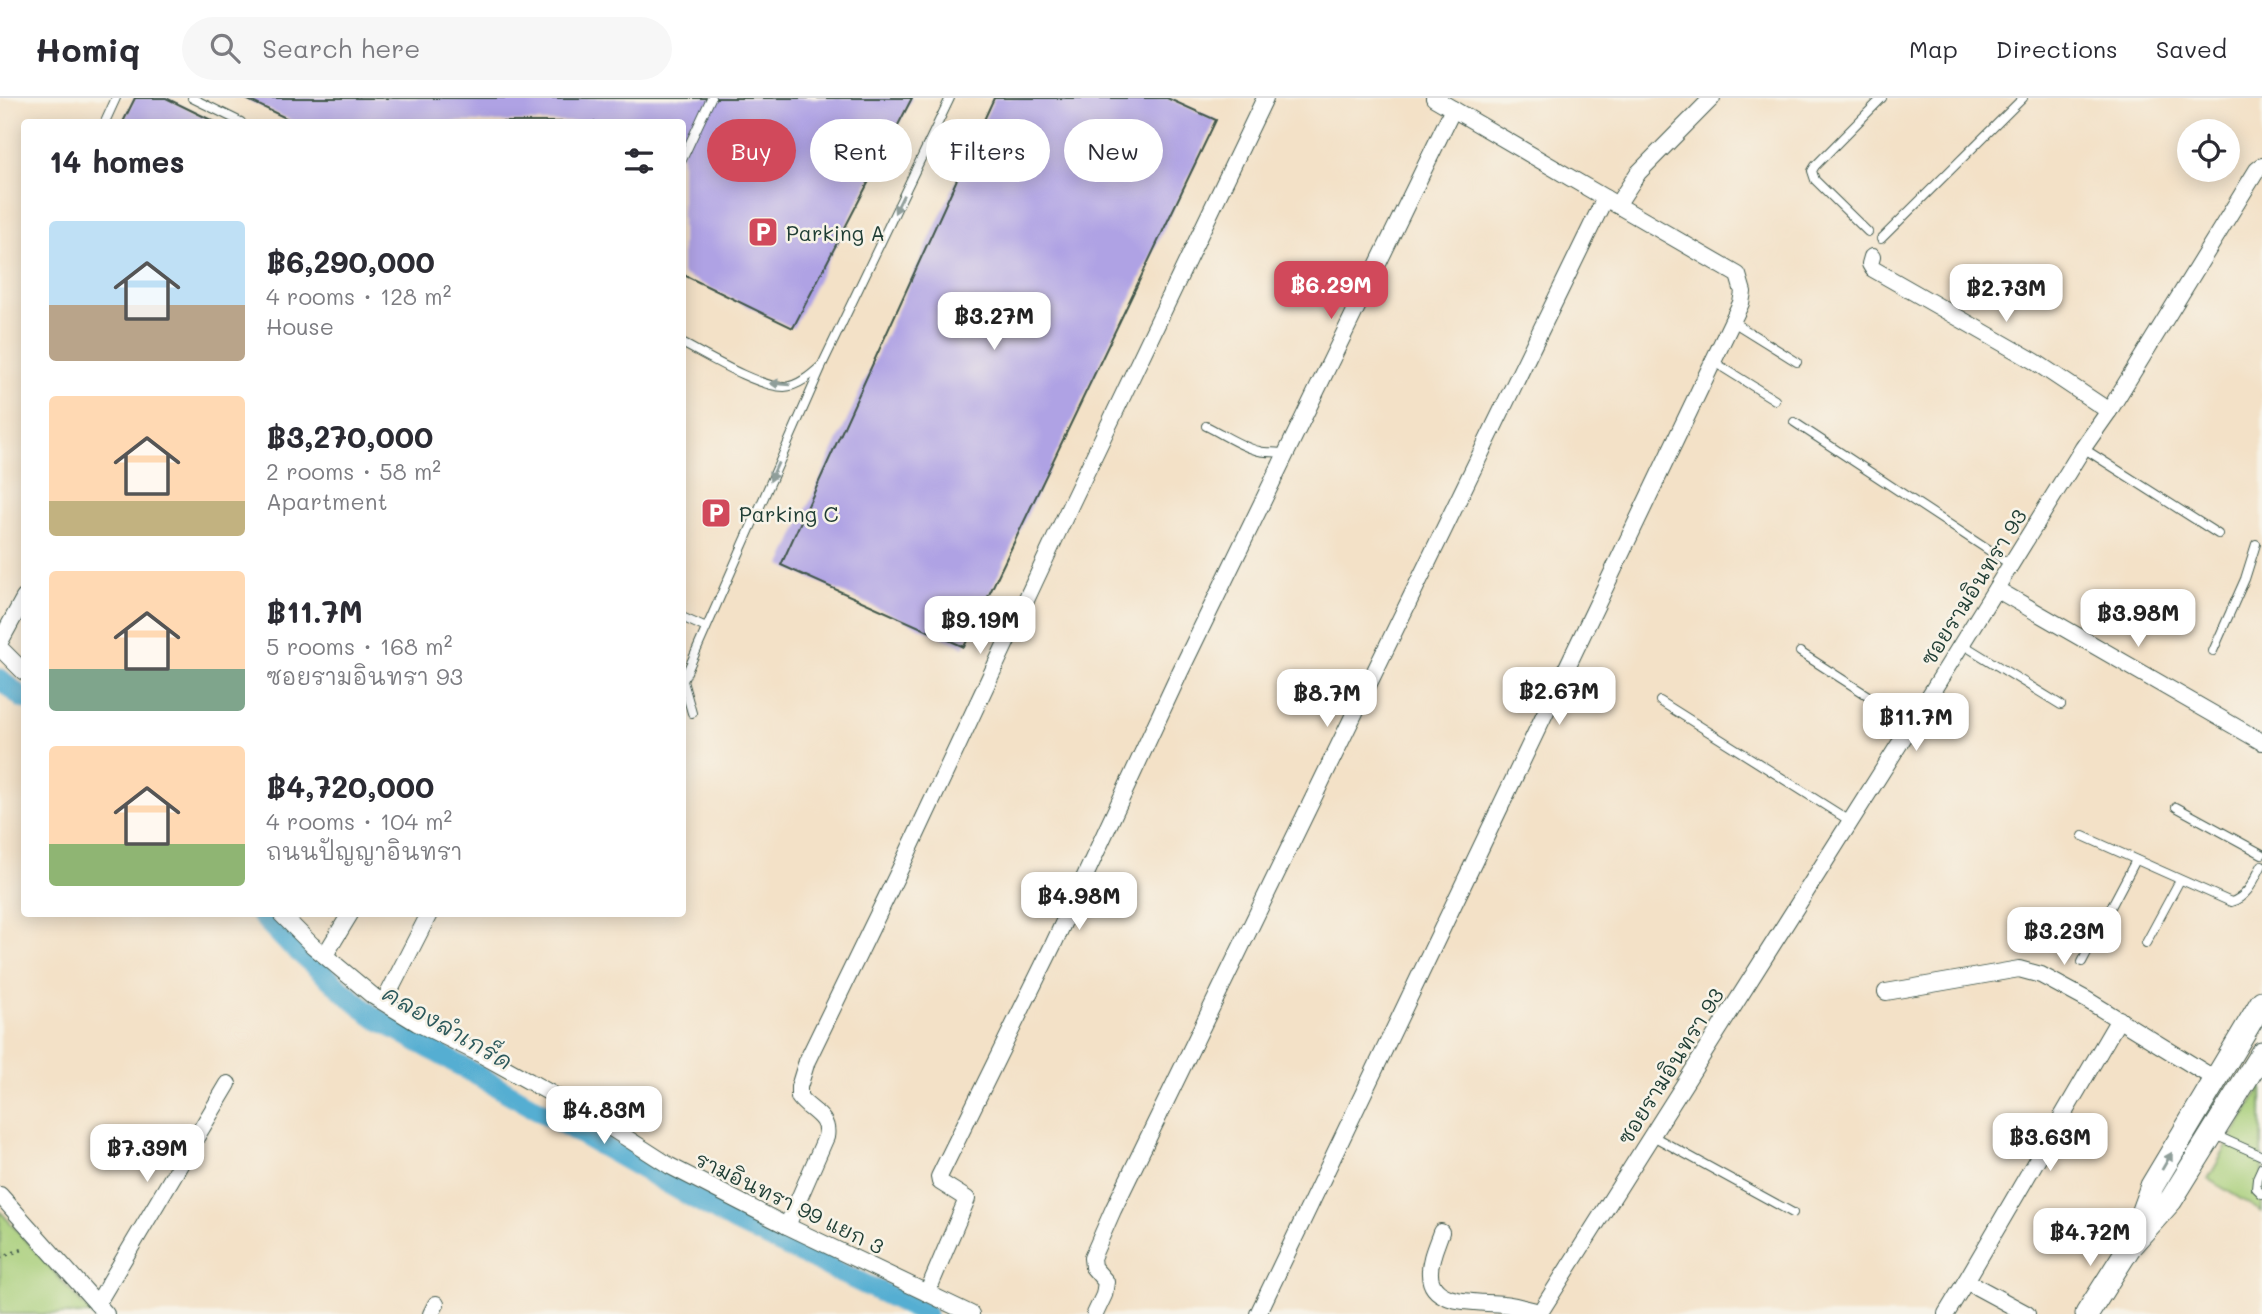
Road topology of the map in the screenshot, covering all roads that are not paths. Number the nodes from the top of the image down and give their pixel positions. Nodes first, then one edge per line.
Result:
1 (116, 98) edge
2 (192, 98) edge
3 (711, 98) edge
4 (950, 98) edge
5 (1265, 98) edge
6 (1434, 98) edge
7 (1712, 98) edge
8 (1882, 98) edge
9 (2023, 98) edge
10 (1453, 109) junction
11 (106, 119) edge
12 (235, 119) edge
13 (686, 151) edge
14 (2262, 166) edge
15 (1611, 202) junction
16 (1868, 232) dead end
17 (1881, 239) dead end
18 (1872, 257) dead end
19 (1733, 323) junction
20 (686, 345) edge
21 (1714, 362) junction
22 (1797, 362) dead end
23 (822, 365) junction
24 (1775, 400) dead end
25 (2109, 411) junction
26 (1794, 422) dead end
27 (1206, 426) dead end
28 (2083, 448) junction
29 (1287, 455) junction
30 (2218, 534) dead end
31 (2256, 544) dead end
32 (2011, 565) junction
33 (1996, 589) junction
34 (21, 604) edge
35 (686, 619) edge
36 (706, 628) junction
37 (0, 642) edge
38 (1962, 644) junction
39 (0, 648) edge
40 (2213, 651) dead end
41 (1800, 652) dead end
42 (21, 669) edge
43 (686, 672) edge
44 (686, 694) edge
45 (1660, 701) dead end
46 (2061, 705) dead end
47 (692, 713) dead end
48 (1912, 724) junction
49 (2262, 742) edge
50 (2176, 807) dead end
51 (1850, 821) junction
52 (2083, 836) dead end
53 (2262, 854) edge
54 (2136, 860) junction
55 (2262, 865) edge
56 (2180, 880) junction
57 (284, 917) edge
58 (348, 917) edge
59 (427, 917) edge
60 (2146, 943) dead end
61 (325, 955) junction
62 (2081, 962) dead end
63 (1886, 992) dead end
64 (384, 1002) junction
65 (2262, 1002) edge
66 (2119, 1019) junction
67 (2262, 1053) edge
68 (2215, 1079) junction
69 (228, 1084) dead end
70 (2212, 1133) junction
71 (1651, 1135) junction
72 (2262, 1156) edge
73 (2262, 1167) edge
74 (2262, 1194) edge
75 (0, 1195) edge
76 (1793, 1213) dead end
77 (787, 1226) junction
78 (1441, 1231) dead end
79 (2130, 1246) junction
80 (1966, 1281) junction
81 (927, 1293) junction
82 (101, 1309) edge
83 (949, 1309) edge
84 (971, 1314) edge
85 (1095, 1314) edge
86 (1258, 1314) edge
87 (1538, 1314) edge
88 (1946, 1314) edge
89 (2026, 1314) edge
90 (2087, 1314) edge

1 - 11 lane
2 - 12 lane
3 - 13 lane
4 -> 23 lane
5 - 77 street
6 - 10 street
7 - 15 street
8 - 16 lane
9 - 17 lane
10 - 15 street
10 - 29 street
14 - 25 street, ซอยรามอินทรา 93
15 - 19 street
15 - 85 street
18 - 25 street
19 - 21 street
19 - 22 lane
23 -> 20 lane
21 - 24 lane
21 - 86 street
23 -> 36 lane
25 - 28 street, ซอยรามอินทรา 93
26 - 32 lane
27 - 29 lane
28 - 30 lane
28 - 32 street, ซอยรามอินทรา 93
29 - 81 street
31 - 40 lane
32 - 33 street, ซอยรามอินทรา 93
33 - 38 street, ซอยรามอินทรา 93
33 - 49 street
34 - 37 street
35 - 36 lane
36 - 43 lane
38 - 46 lane
38 - 48 street, ซอยรามอินทรา 93
39 - 42 street
41 - 48 lane
44 - 47 lane
45 - 51 lane
48 - 51 street, ซอยรามอินทรา 93
50 - 53 lane
51 - 71 street, ซอยรามอินทรา 93
52 - 54 lane
54 - 56 lane
54 - 62 lane
55 - 56 lane
56 - 60 lane
57 - 61 street, รามอินทรา 99 แยก 3
58 - 61 street
59 - 64 street
61 - 64 street, รามอินทรา 99 แยก 3
63 - 66 street
64 - 77 street, รามอินทรา 99 แยก 3
65 - 68 main road
66 - 68 street
66 - 80 street
67 - 70 main road
79 -> 68 main road
69 - 82 street
70 - 72 lane
70 - 79 main road
71 - 76 lane
71 - 87 street, ซอยรามอินทรา 93
73 - 74 lane
75 - 82 street
77 - 81 street, รามอินทรา 99 แยก 3
78 - 87 street
79 - 90 main road
80 - 88 street
80 - 89 street
81 - 83 street, รามอินทรา 99 แยก 3
83 - 84 street, รามอินทรา 99 แยก 3

